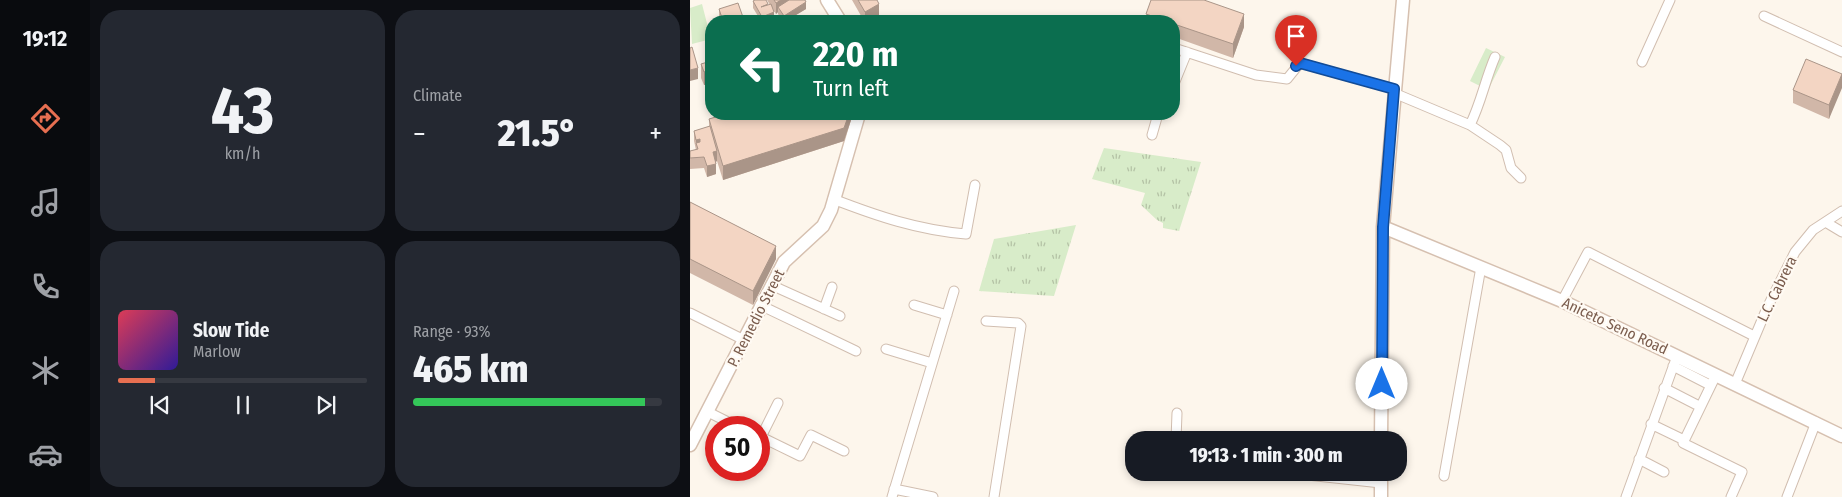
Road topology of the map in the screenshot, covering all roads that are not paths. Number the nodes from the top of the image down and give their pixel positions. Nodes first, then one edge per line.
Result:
1 (827, 0) edge
2 (1404, 0) edge
3 (1670, 0) edge
4 (836, 15) edge
5 (1764, 16) dead end
6 (1180, 50) edge
7 (1186, 52) junction
8 (1842, 52) edge
9 (1495, 57) dead end
10 (1642, 62) dead end
11 (1180, 68) edge
12 (1394, 91) junction
13 (857, 120) edge
14 (1156, 120) edge
15 (1470, 125) junction
16 (1152, 135) dead end
17 (1521, 178) dead end
18 (975, 185) dead end
19 (833, 199) junction
20 (1842, 211) edge
21 (1827, 223) junction
22 (1383, 227) junction
23 (1842, 232) edge
24 (1482, 267) junction
25 (771, 285) junction
26 (832, 287) dead end
27 (954, 291) dead end
28 (1562, 301) junction
29 (760, 305) junction
30 (914, 305) dead end
31 (824, 309) junction
32 (690, 313) edge
33 (840, 316) dead end
34 (947, 316) junction
35 (986, 321) dead end
36 (1754, 336) junction
37 (744, 340) junction
38 (886, 348) dead end
39 (856, 351) dead end
40 (1675, 361) junction
41 (932, 363) junction
42 (1713, 380) junction
43 (1735, 384) junction
44 (1664, 388) junction
45 (778, 403) dead end
46 (1699, 406) dead end
47 (708, 412) junction
48 (1177, 413) dead end
49 (716, 416) edge
50 (770, 418) edge
51 (1816, 422) junction
52 (1652, 424) junction
53 (1176, 431) edge
54 (1381, 431) edge
55 (1842, 436) edge
56 (1682, 439) dead end
57 (770, 441) edge
58 (690, 445) edge
59 (844, 451) dead end
60 (1639, 459) junction
61 (1664, 472) dead end
62 (1444, 476) dead end
63 (1381, 481) edge
64 (893, 493) edge
65 (933, 497) edge
66 (994, 497) edge
67 (1381, 497) edge
68 (1626, 497) edge
69 (1731, 497) edge
70 (1787, 497) edge

1 - 4 street
2 - 12 street
3 - 10 street
5 - 8 street
6 - 7 street
7 - 11 street
7 - 12 street
9 - 15 street
12 - 15 street
12 - 22 street
13 - 19 street, P. Remedio Street
14 - 16 street
15 - 17 street
18 - 19 street
19 - 25 street, P. Remedio Street
20 - 21 street, L.C. Cabrera
21 - 23 street
21 - 36 street, L.C. Cabrera
22 - 24 street, Aniceto Seno Road
22 - 54 street
24 - 28 street, Aniceto Seno Road
24 - 62 street
25 - 29 street, P. Remedio Street
25 - 31 street
26 - 31 street
27 - 34 street
28 - 36 street
28 - 40 street, Aniceto Seno Road
29 - 37 street, P. Remedio Street
29 - 39 street
30 - 34 street
31 - 33 street
32 - 37 street
34 - 41 street
35 - 66 street
36 - 43 street, L.C. Cabrera
37 - 47 street, P. Remedio Street
38 - 41 street
40 - 42 street, Aniceto Seno Road
40 - 44 street
41 - 64 street
42 - 43 street, Aniceto Seno Road
42 - 69 street
43 - 51 street, Aniceto Seno Road
44 - 46 street
44 - 52 street
45 - 50 street
47 - 49 street
47 - 58 street, P. Remedio Street
48 - 53 street
51 - 55 street, Aniceto Seno Road
51 - 70 street
52 - 56 street
52 - 60 street
57 - 59 street
60 - 61 street
60 - 68 street
63 - 67 street
64 - 65 street

